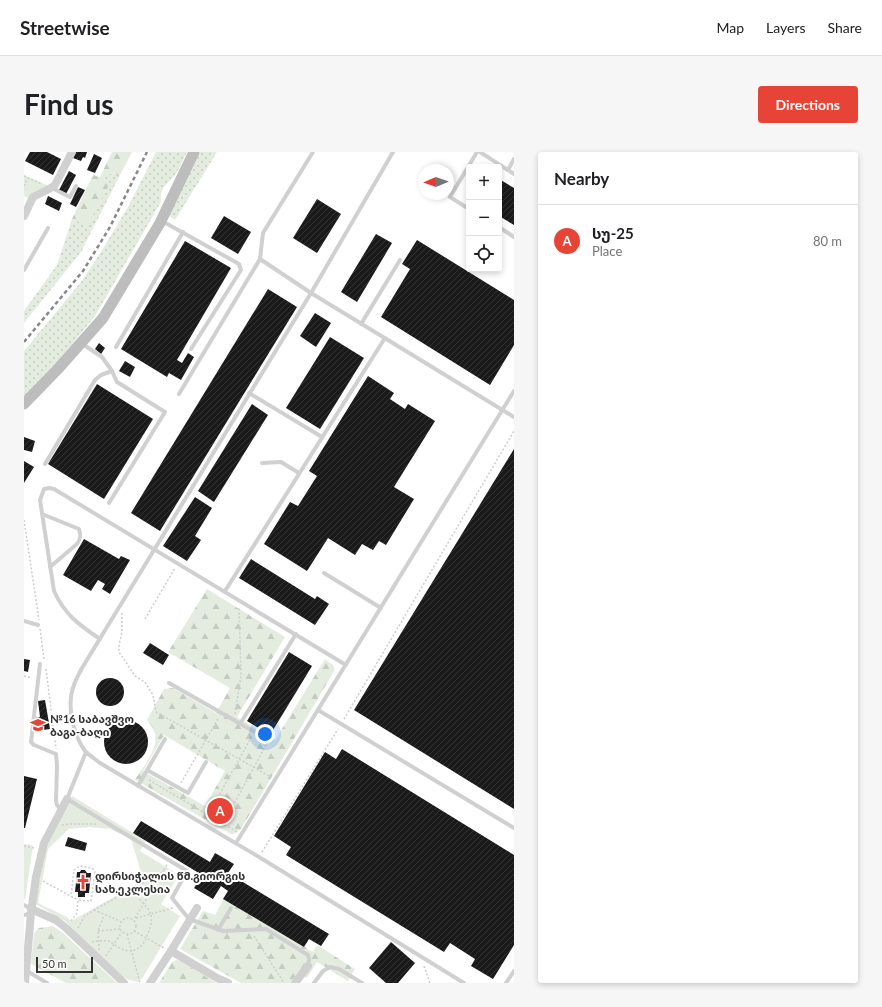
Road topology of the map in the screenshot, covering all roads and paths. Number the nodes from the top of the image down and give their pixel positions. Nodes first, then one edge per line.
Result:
1 (72, 152) edge
2 (194, 152) edge
3 (313, 152) edge
4 (393, 152) edge
5 (478, 152) edge
6 (514, 159) edge
7 (508, 170) junction
8 (514, 174) edge
9 (24, 176) edge
10 (28, 178) junction
11 (24, 186) edge
12 (76, 186) dead end
13 (51, 188) junction
14 (26, 205) edge
15 (466, 207) edge
16 (24, 216) edge
17 (161, 220) junction
18 (48, 228) dead end
19 (502, 229) edge
20 (183, 232) junction
21 (514, 237) edge
22 (260, 259) junction
23 (400, 260) dead end
24 (24, 270) edge
25 (311, 293) junction
26 (361, 324) junction
27 (385, 338) junction
28 (81, 343) junction
29 (116, 347) dead end
30 (191, 349) dead end
31 (112, 371) junction
32 (514, 391) edge
33 (249, 393) junction
34 (180, 394) dead end
35 (24, 404) edge
36 (502, 410) junction
37 (514, 417) edge
38 (514, 431) edge
39 (322, 437) junction
40 (262, 463) dead end
41 (45, 464) dead end
42 (300, 473) junction
43 (108, 503) dead end
44 (42, 514) junction
45 (24, 520) edge
46 (154, 549) junction
47 (178, 563) junction
48 (50, 567) junction
49 (324, 574) dead end
50 (225, 591) junction
51 (239, 600) junction
52 (120, 606) junction
53 (381, 608) junction
54 (145, 619) dead end
55 (24, 622) edge
56 (38, 625) dead end
57 (296, 634) junction
58 (100, 639) junction
59 (40, 664) dead end
60 (346, 665) junction
61 (24, 676) edge
62 (38, 680) junction
63 (169, 683) dead end
64 (318, 710) junction
65 (221, 713) junction
66 (234, 720) junction
67 (240, 724) junction
68 (341, 724) junction
69 (255, 732) junction
70 (166, 738) dead end
71 (205, 740) junction
72 (269, 740) joint
73 (86, 752) junction
74 (56, 754) junction
75 (240, 759) junction
76 (206, 762) dead end
77 (254, 767) junction
78 (147, 770) junction
79 (144, 777) junction
80 (276, 779) junction
81 (138, 786) junction
82 (178, 787) junction
83 (174, 795) junction
84 (67, 799) junction
85 (61, 810) junction
86 (208, 815) junction
87 (110, 824) junction
88 (223, 824) junction
89 (514, 828) edge
90 (51, 829) junction
91 (242, 835) junction
92 (236, 843) junction
93 (24, 846) edge
94 (34, 848) dead end
95 (259, 857) junction
96 (170, 861) junction
97 (164, 870) junction
98 (36, 877) junction
99 (131, 888) junction
100 (71, 896) junction
101 (78, 900) junction
102 (144, 904) junction
103 (179, 906) junction
104 (197, 908) dead end
105 (231, 908) dead end
106 (94, 910) junction
107 (27, 911) edge
108 (151, 914) junction
109 (104, 915) junction
110 (135, 918) junction
111 (133, 919) junction
112 (189, 919) junction
113 (120, 922) junction
114 (66, 928) junction
115 (120, 929) junction
116 (250, 929) junction
117 (218, 930) junction
118 (98, 931) junction
119 (134, 931) junction
120 (122, 932) junction
121 (127, 934) junction
122 (74, 935) junction
123 (147, 938) junction
124 (98, 940) junction
125 (114, 944) junction
126 (84, 945) junction
127 (132, 951) junction
128 (171, 951) junction
129 (421, 956) junction
130 (101, 962) junction
131 (308, 966) joint
132 (26, 970) junction
133 (514, 971) edge
134 (25, 983) edge
135 (47, 983) edge
136 (124, 983) edge
137 (140, 983) edge
138 (150, 983) edge
139 (228, 983) edge
140 (284, 983) edge
141 (295, 983) edge
142 (314, 983) edge
143 (362, 983) edge
144 (430, 983) edge
145 (464, 983) edge
146 (506, 983) edge

1 - 13 street
2 - 17 main road
3 - 22 lane
4 - 25 lane
5 - 7 lane
5 - 15 lane
6 - 7 lane
7 - 8 lane
9 - 10 path
10 - 11 path
10 - 13 path
12 - 13 lane
13 - 14 street
14 - 16 street
17 - 20 lane
17 - 28 main road
18 - 24 lane
19 - 21 lane
20 - 29 lane
20 - 30 lane
22 - 25 lane
22 - 34 lane
23 - 26 lane
25 - 26 lane
25 - 33 lane
26 - 27 lane
27 - 36 lane
27 - 39 lane
28 - 31 lane
28 - 35 main road
31 - 41 lane
31 - 43 lane
32 - 36 lane
33 - 39 lane
33 - 46 lane
36 - 37 lane
36 - 53 lane
38 - 68 path
39 - 42 lane
40 - 42 lane
42 - 50 lane
44 - 46 lane
44 - 48 lane
44 - 48 lane
45 - 74 path
46 - 47 lane
46 - 52 lane
47 - 50 lane
47 - 54 path
48 - 58 lane
49 - 53 lane
50 - 51 lane
51 - 57 lane
51 - 66 path
52 - 58 lane
52 - 71 path
53 - 60 lane
55 - 56 lane
57 - 60 lane
57 - 67 lane
58 - 73 lane
59 - 62 lane
60 - 64 lane
61 - 62 path
62 - 74 lane
63 - 65 lane
64 - 68 lane
64 - 80 lane
65 - 66 lane
65 - 71 path
66 - 67 lane
67 - 69 lane
68 - 89 lane
68 - 95 path
69 - 72 lane
69 - 75 path
70 - 78 lane
71 - 75 path
71 - 82 path
72 - 77 path
73 - 81 lane
73 - 84 lane
74 - 85 lane
75 - 77 path
75 - 86 path
76 - 82 lane
77 - 80 path
77 - 88 path
78 - 79 lane
78 - 82 lane
79 - 81 lane
79 - 83 path
80 - 91 lane
81 - 92 lane
82 - 83 path
83 - 86 path
84 - 85 street
84 - 87 lane
85 - 90 street
86 - 88 path
87 - 90 path
87 - 96 lane
88 - 91 path
90 - 98 street
91 - 92 lane
92 - 95 lane
93 - 94 path
95 - 129 lane
96 - 97 path
96 - 103 lane
97 - 99 path
97 - 102 path
98 - 100 path
98 - 107 street
99 - 102 path
99 - 106 path
100 - 101 path
100 - 101 path
101 - 114 path
102 - 108 path
102 - 110 path
103 - 108 path
103 - 112 lane
104 - 112 street
105 - 117 lane
106 - 109 path
106 - 122 path
107 - 114 street
107 - 132 street
108 - 110 path
108 - 123 path
109 - 113 path
109 - 118 path
110 - 111 path
111 - 113 path
111 - 119 path
112 - 117 lane
112 - 128 street
113 - 115 path
114 - 122 street
115 - 118 path
115 - 120 path
116 - 117 lane
116 - 131 lane
116 - 140 path
118 - 124 path
119 - 121 path
119 - 123 path
120 - 121 path
120 - 125 path
121 - 127 path
122 - 126 street
123 - 127 path
123 - 128 path
124 - 125 path
124 - 126 path
124 - 130 path
125 - 127 path
125 - 130 path
126 - 130 street
127 - 137 path
128 - 138 street
128 - 139 street
129 - 144 path
129 - 145 lane
130 - 136 street
131 - 141 street
132 - 134 street
132 - 135 lane
133 - 146 lane
142 - 143 lane

